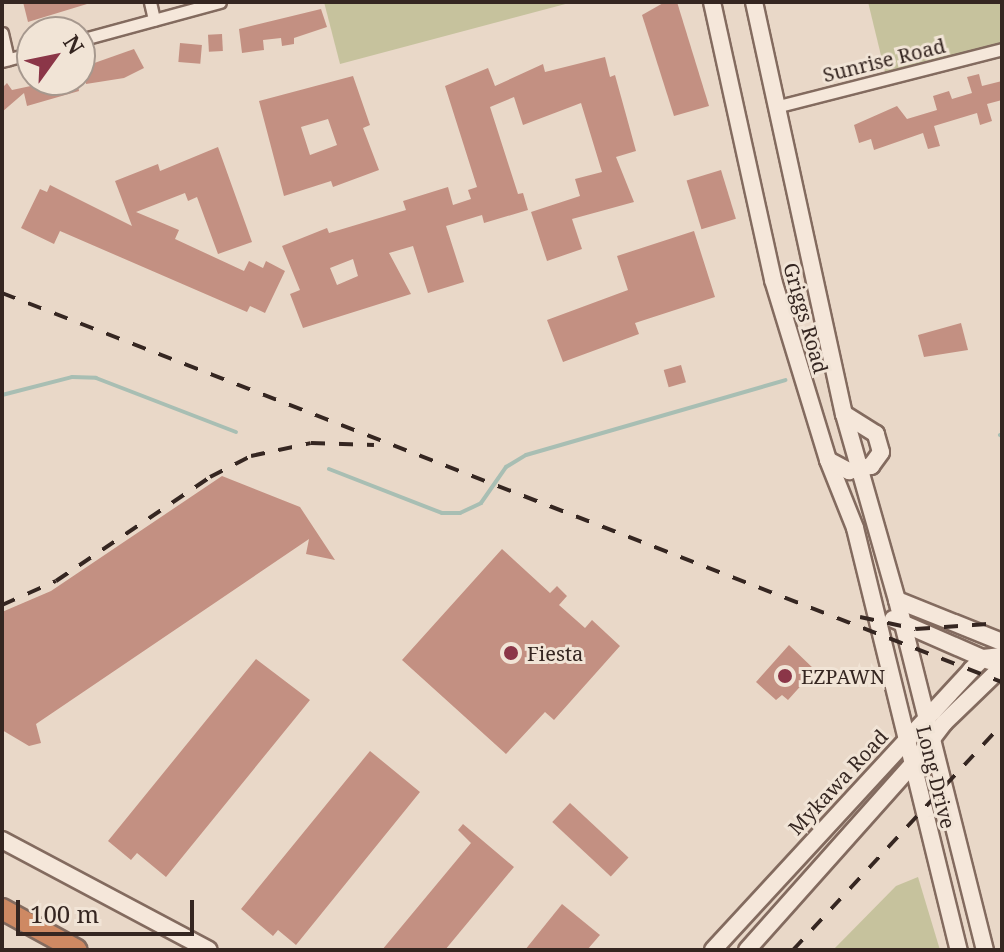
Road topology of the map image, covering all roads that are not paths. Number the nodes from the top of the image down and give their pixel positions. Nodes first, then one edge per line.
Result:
1 (150, 2) edge
2 (220, 2) edge
3 (712, 2) edge
4 (754, 2) edge
5 (154, 20) junction
6 (2, 33) edge
7 (96, 36) edge
8 (1002, 49) edge
9 (5, 60) edge
10 (775, 107) junction
11 (844, 414) junction
12 (828, 460) junction
13 (859, 468) junction
14 (897, 600) junction
15 (877, 613) junction
16 (901, 623) junction
17 (1002, 642) edge
18 (1002, 656) edge
19 (983, 658) junction
20 (1002, 666) edge
21 (927, 718) junction
22 (905, 740) junction
23 (933, 740) junction
24 (912, 765) junction
25 (2, 840) edge
26 (789, 863) junction
27 (809, 881) junction
28 (2, 909) edge
29 (744, 914) junction
30 (977, 918) junction
31 (953, 924) junction
32 (763, 932) junction
33 (77, 950) edge
34 (209, 950) edge
35 (713, 950) edge
36 (747, 950) edge
37 (959, 950) edge
38 (985, 950) edge

1 - 5 street
2 - 5 street
3 - 12 main road, Griggs Road
4 - 10 main road, Griggs Road
5 - 7 street
6 - 9 street
8 - 10 street, Sunrise Road
10 - 11 main road, Griggs Road
11 - 13 main road, Griggs Road
11 - 13 main road
12 - 13 main road
12 - 15 main road, Griggs Road
13 - 14 main road, Griggs Road
14 - 16 main road, Griggs Road
14 - 17 main road
15 - 16 main road
15 - 22 main road, Long Drive
16 - 19 main road
16 - 21 main road, Long Drive
18 - 19 main road
19 - 20 main road
19 - 21 main road, Mykawa Road
20 - 23 main road
21 - 22 main road, Mykawa Road
21 - 23 main road, Long Drive
22 - 24 main road, Long Drive
22 - 26 main road, Mykawa Road
23 - 24 main road
23 - 30 main road, Long Drive
24 - 27 main road
24 - 31 main road, Long Drive
25 - 34 main road
26 - 27 main road
26 - 29 main road, Mykawa Road
27 - 32 main road
28 - 33 highway
29 - 32 main road
29 - 35 main road, Mykawa Road
30 - 31 main road
30 - 38 main road, Long Drive
31 - 37 main road, Long Drive
32 - 36 main road

